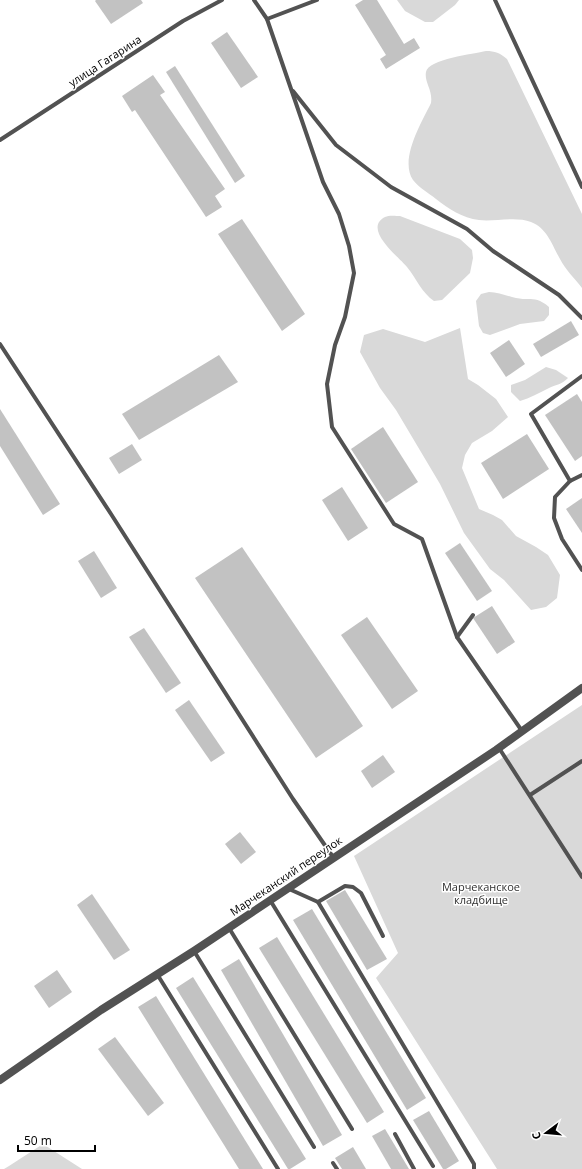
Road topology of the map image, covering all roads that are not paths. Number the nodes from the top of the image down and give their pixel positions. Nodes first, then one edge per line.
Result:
1 (222, 0) edge
2 (254, 0) edge
3 (317, 0) edge
4 (495, 0) edge
5 (267, 19) junction
6 (290, 87) junction
7 (0, 140) edge
8 (582, 187) edge
9 (582, 318) edge
10 (0, 344) edge
11 (582, 376) edge
12 (582, 475) edge
13 (570, 481) junction
14 (582, 570) edge
15 (473, 615) dead end
16 (457, 637) junction
17 (582, 688) edge
18 (522, 731) junction
19 (499, 748) junction
20 (582, 761) edge
21 (530, 795) junction
22 (333, 857) junction
23 (582, 877) edge
24 (287, 888) junction
25 (270, 900) junction
26 (318, 902) junction
27 (228, 927) junction
28 (383, 936) dead end
29 (194, 951) junction
30 (157, 974) junction
31 (0, 1080) edge
32 (352, 1129) dead end
33 (395, 1134) dead end
34 (314, 1147) dead end
35 (333, 1163) dead end
36 (434, 1166) dead end
37 (278, 1169) edge
38 (337, 1169) edge
39 (414, 1169) edge
40 (474, 1169) edge

1 - 7 lane, улица Гагарина
2 - 5 lane
3 - 5 lane
4 - 8 lane
5 - 6 lane
6 - 9 lane
6 - 16 lane
10 - 22 lane
11 - 13 lane
12 - 13 lane
13 - 14 lane
15 - 16 lane
16 - 18 lane
17 - 18 street, Марчеканский переулок
18 - 19 street, Марчеканский переулок
19 - 21 lane
19 - 22 street, Марчеканский переулок
20 - 21 lane
21 - 23 lane
22 - 24 street, Марчеканский переулок
24 - 25 street, Марчеканский переулок
24 - 26 lane
25 - 27 street, Марчеканский переулок
25 - 36 lane
26 - 28 lane
26 - 40 lane
27 - 29 street, Марчеканский переулок
27 - 32 lane
29 - 30 street, Марчеканский переулок
29 - 34 lane
30 - 31 street, Марчеканский переулок
30 - 37 lane
33 - 39 lane
35 - 38 lane

